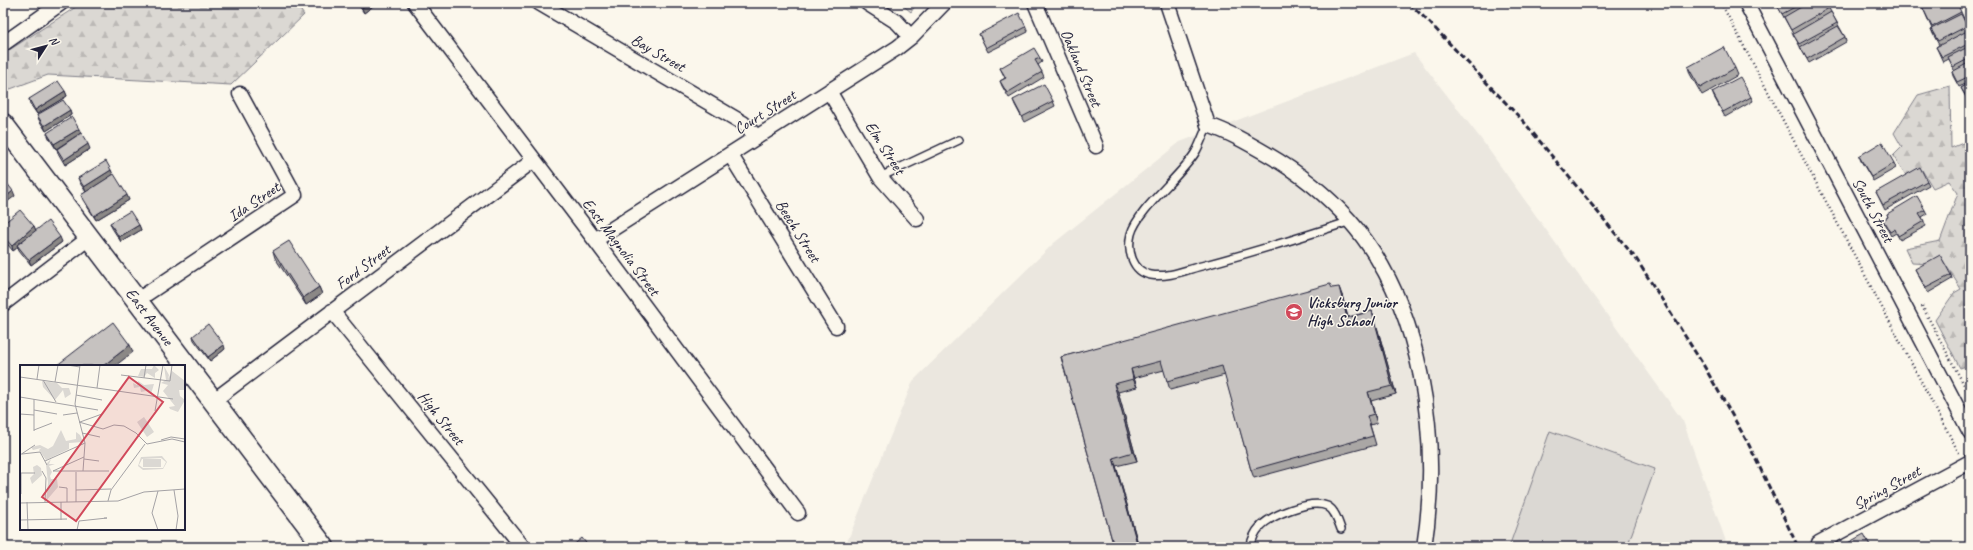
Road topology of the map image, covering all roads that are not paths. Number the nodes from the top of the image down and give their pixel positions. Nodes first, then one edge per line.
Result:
1 (61, 3) edge
2 (415, 3) edge
3 (539, 3) edge
4 (867, 3) edge
5 (944, 3) edge
6 (1035, 3) edge
7 (1167, 3) edge
8 (1746, 3) edge
9 (911, 37) junction
10 (3, 44) edge
11 (829, 91) junction
12 (240, 94) dead end
13 (3, 124) edge
14 (1208, 125) junction
15 (757, 137) junction
16 (959, 140) dead end
17 (1096, 146) dead end
18 (730, 154) junction
19 (534, 160) junction
20 (880, 177) junction
21 (917, 219) dead end
22 (1350, 221) junction
23 (89, 238) junction
24 (596, 240) junction
25 (136, 301) junction
26 (3, 304) edge
27 (332, 311) junction
28 (836, 326) dead end
29 (213, 401) junction
30 (1970, 432) edge
31 (1968, 463) edge
32 (798, 513) dead end
33 (1341, 529) dead end
34 (1820, 543) dead end
35 (324, 547) edge
36 (524, 547) edge
37 (1250, 547) edge
38 (1424, 547) edge

1 - 10 street
2 - 19 street, East Magnolia Street
3 - 15 street, Bay Street
4 - 9 street
5 - 9 street, Court Street
6 - 17 street, Oakland Street
7 - 14 street
8 - 30 street, South Street
9 - 11 street, Court Street
11 - 15 street, Court Street
11 - 20 street, Elm Street
12 - 25 street, Ida Street
13 - 23 street, East Avenue
14 - 22 street
14 - 22 lane
15 - 18 street, Court Street
16 - 20 lane
18 - 24 street, Court Street
18 - 28 street, Beech Street
19 - 24 street, East Magnolia Street
19 - 27 street, Ford Street
20 - 21 street, Elm Street
22 - 38 street
23 - 25 street, East Avenue
23 - 26 street
24 - 32 street, East Magnolia Street
25 - 29 street, East Avenue
27 - 29 street, Ford Street
27 - 36 street, High Street
29 - 35 street, East Avenue
31 - 34 street, Spring Street
33 - 37 lane

